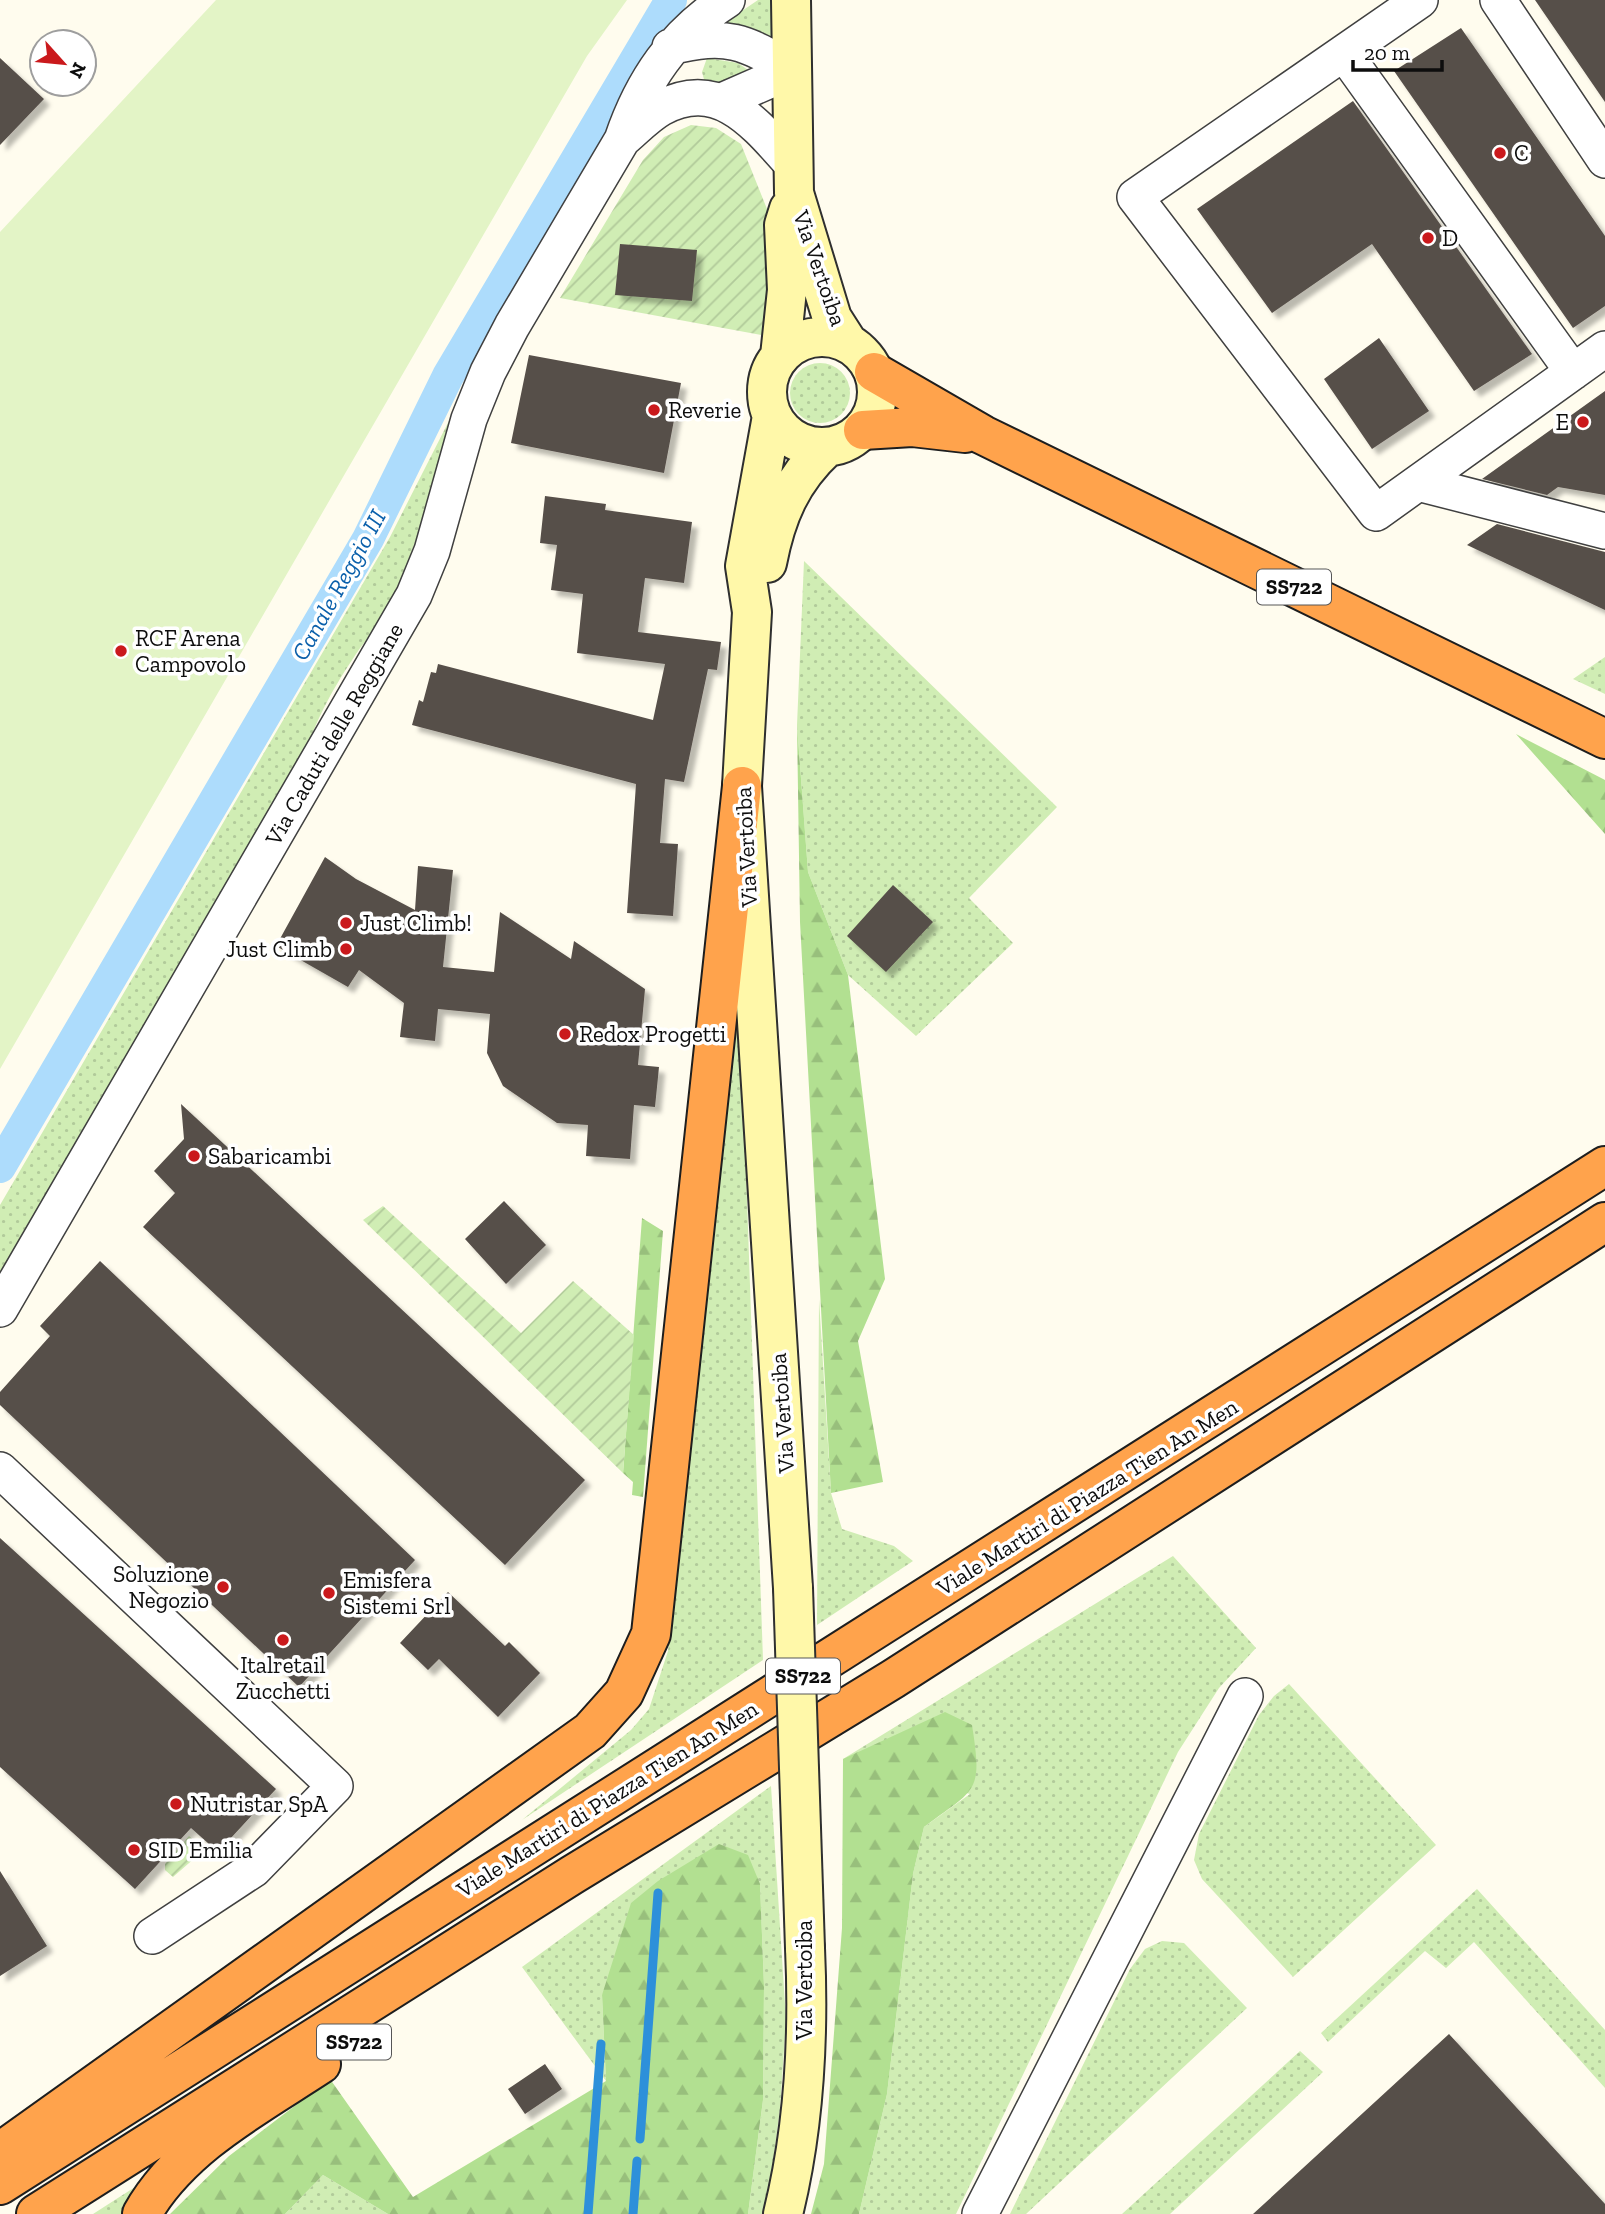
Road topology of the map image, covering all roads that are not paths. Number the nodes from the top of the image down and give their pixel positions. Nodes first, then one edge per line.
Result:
1 (727, 0) edge
2 (1420, 0) edge
3 (1498, 0) edge
4 (795, 26) edge
5 (670, 47) junction
6 (1344, 53) junction
7 (708, 99) junction
8 (622, 140) junction
9 (1605, 160) edge
10 (793, 178) junction
11 (848, 343) junction
12 (1605, 349) edge
13 (780, 356) junction
14 (873, 372) junction
15 (1573, 372) junction
16 (772, 416) junction
17 (863, 430) junction
18 (983, 435) junction
19 (827, 447) junction
20 (1418, 483) junction
21 (1605, 531) edge
22 (752, 612) junction
23 (1605, 739) edge
24 (742, 786) junction
25 (1605, 1166) edge
26 (1605, 1222) edge
27 (0, 1309) edge
28 (0, 1469) edge
29 (1245, 1696) dead end
30 (572, 1875) junction
31 (152, 1936) dead end
32 (0, 2152) edge
33 (0, 2185) edge
34 (36, 2214) edge
35 (142, 2214) edge
36 (783, 2214) edge
37 (980, 2214) edge

1 - 5 street, Via Caduti delle Reggiane
2 - 6 street
3 - 9 street
4 - 5 street
4 - 7 street, Via Caduti delle Reggiane
4 - 10 main road, Via Vertoiba
5 - 7 street
5 - 8 street, Via Caduti delle Reggiane
6 - 15 street
6 - 20 street
7 - 8 street, Via Caduti delle Reggiane
7 - 10 street
8 - 27 street, Via Caduti delle Reggiane
10 - 11 main road, Via Vertoiba
10 - 13 main road, Via Vertoiba
11 - 13 main road, Via Vertoiba
11 - 14 main road, Via Vertoiba
12 - 15 street
13 - 16 main road, Via Vertoiba
14 - 17 main road
14 - 18 highway, SS722
15 - 20 street
16 - 19 main road
16 - 22 main road, Via Vertoiba
17 - 18 highway, SS722
17 - 19 main road, Via Vertoiba
18 - 23 highway, SS722
19 - 22 main road, Via Vertoiba
20 - 21 street
22 - 24 main road, Via Vertoiba
24 - 32 highway
24 - 36 main road, Via Vertoiba, bridge
25 - 33 highway, Viale Martiri di Piazza Tien An Men / SS722
26 - 30 highway, Viale Martiri di Piazza Tien An Men / SS722
28 - 31 street
29 - 37 street
30 - 34 highway, Viale Martiri di Piazza Tien An Men / SS722
30 - 35 highway, SS722

